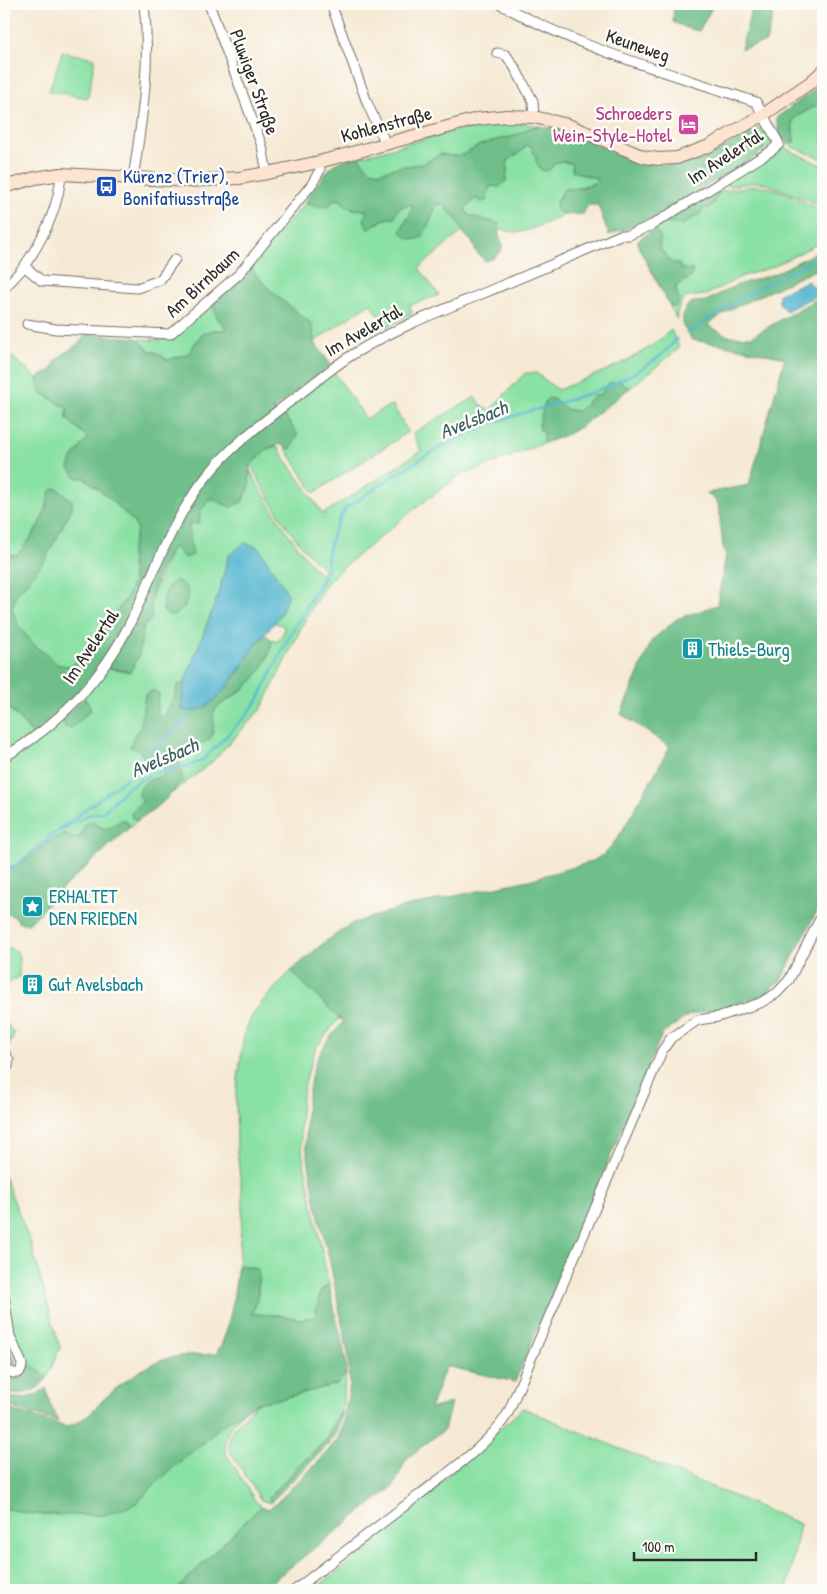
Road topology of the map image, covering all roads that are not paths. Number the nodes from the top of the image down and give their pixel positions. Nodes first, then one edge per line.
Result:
1 (144, 4) edge
2 (209, 4) edge
3 (331, 4) edge
4 (500, 4) edge
5 (497, 53) dead end
6 (823, 70) edge
7 (763, 115) junction
8 (534, 118) junction
9 (386, 144) junction
10 (319, 162) junction
11 (267, 173) junction
12 (61, 174) junction
13 (133, 178) junction
14 (4, 187) edge
15 (175, 259) dead end
16 (24, 266) junction
17 (4, 289) edge
18 (27, 324) dead end
19 (4, 757) edge
20 (823, 913) edge
21 (4, 1052) edge
22 (4, 1069) edge
23 (4, 1296) edge
24 (4, 1366) edge
25 (295, 1590) edge

1 - 13 street
2 - 11 street, Pluwiger Straße
3 - 9 street
4 - 7 street, Keuneweg
5 - 8 street
6 - 7 main road, Im Avelertal
7 - 8 main road, Kohlenstraße
7 - 19 street, Im Avelertal
8 - 9 main road, Kohlenstraße
9 - 10 main road, Kohlenstraße
10 - 11 main road, Kohlenstraße
10 - 18 street, Am Birnbaum
11 - 13 main road, Kohlenstraße
12 - 13 main road, Kohlenstraße
12 - 14 main road, Kohlenstraße
12 - 16 street
15 - 16 street, Am Birnbaum
16 - 17 street
20 - 25 street
21 - 22 street
23 - 24 street

